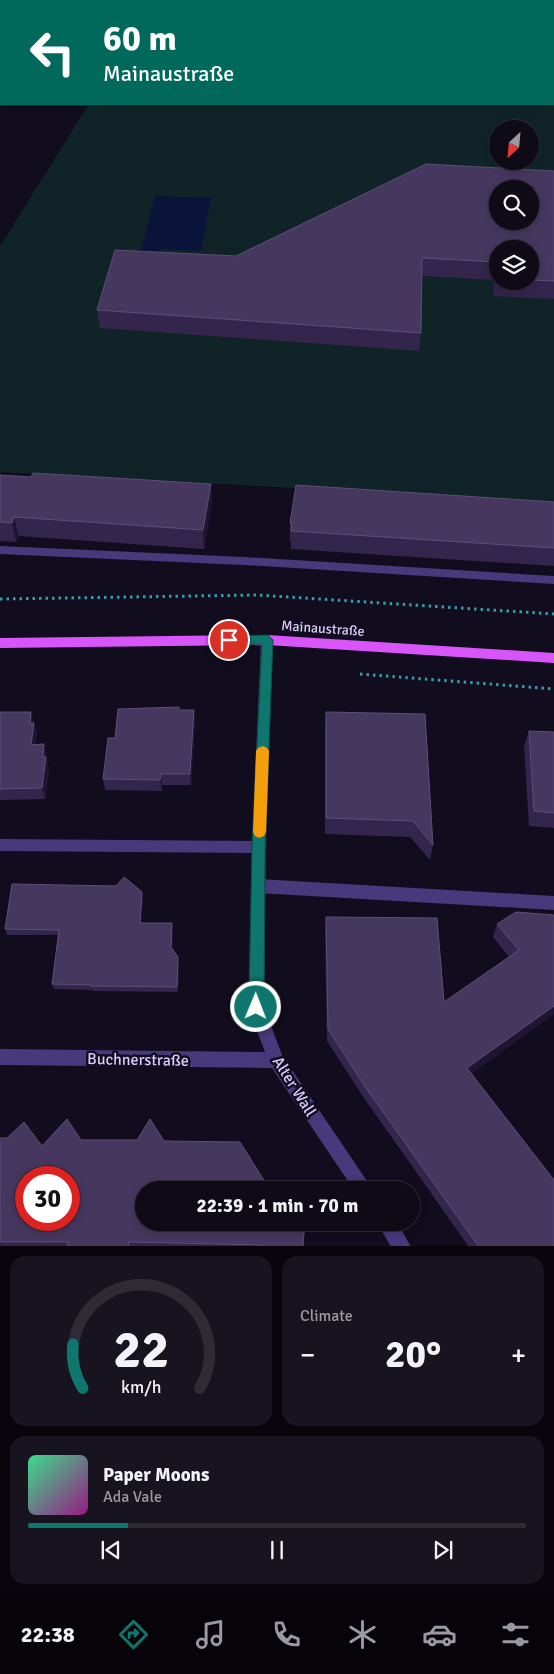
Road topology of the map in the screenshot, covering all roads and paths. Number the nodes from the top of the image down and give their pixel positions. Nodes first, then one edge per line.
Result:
1 (0, 550) edge
2 (554, 580) edge
3 (0, 599) edge
4 (554, 614) edge
5 (268, 640) junction
6 (0, 642) edge
7 (554, 658) edge
8 (0, 845) edge
9 (259, 847) junction
10 (258, 886) junction
11 (554, 903) edge
12 (0, 1058) edge
13 (276, 1060) junction
14 (358, 1181) edge
15 (392, 1231) edge
16 (402, 1246) edge

1 - 2 street
3 - 4 path
5 - 6 main road, Mainaustraße
5 - 7 main road, Mainaustraße
5 - 9 street, Alter Wall
8 - 9 street
9 - 10 street, Alter Wall
10 - 11 street
10 - 13 street, Alter Wall
12 - 13 street, Buchnerstraße
13 - 14 street, Alter Wall
15 - 16 street

